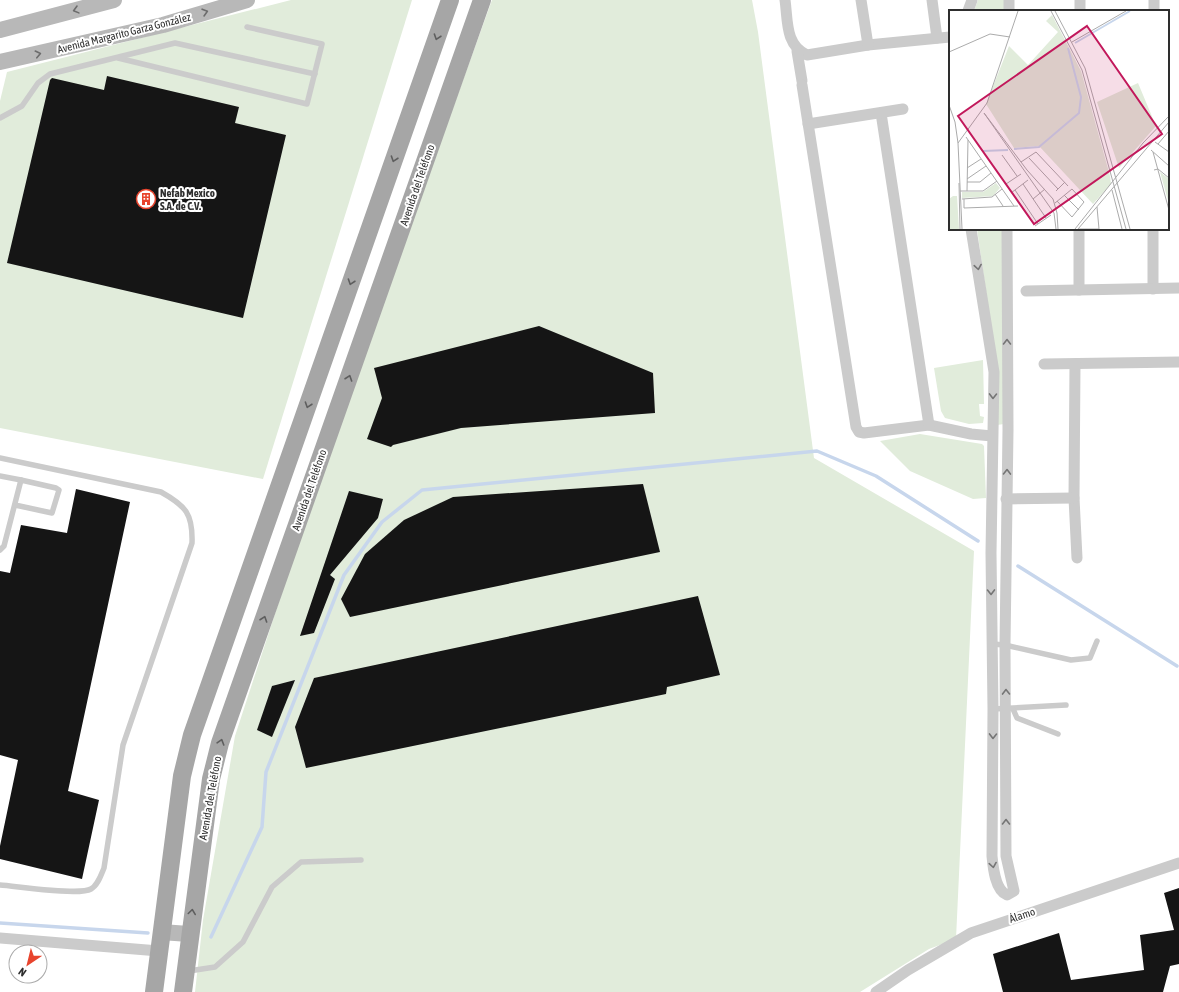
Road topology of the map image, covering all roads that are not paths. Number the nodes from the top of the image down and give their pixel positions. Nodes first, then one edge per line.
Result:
1 (114, 0) edge
2 (247, 0) edge
3 (450, 0) edge
4 (482, 0) edge
5 (785, 0) edge
6 (860, 0) edge
7 (932, 0) edge
8 (972, 0) edge
9 (968, 10) edge
10 (247, 27) dead end
11 (0, 30) edge
12 (949, 37) edge
13 (937, 38) junction
14 (868, 45) junction
15 (797, 51) junction
16 (116, 58) junction
17 (0, 62) edge
18 (315, 74) junction
19 (903, 109) dead end
20 (881, 113) junction
21 (0, 118) edge
22 (808, 124) junction
23 (972, 230) edge
24 (1007, 230) edge
25 (1079, 230) edge
26 (1153, 230) edge
27 (1179, 288) edge
28 (1153, 289) junction
29 (1079, 290) junction
30 (1026, 291) dead end
31 (1179, 362) edge
32 (1044, 364) dead end
33 (1076, 364) junction
34 (929, 425) junction
35 (1008, 430) junction
36 (992, 433) junction
37 (0, 458) edge
38 (0, 476) edge
39 (21, 480) junction
40 (1074, 498) junction
41 (1006, 499) junction
42 (15, 505) junction
43 (991, 522) junction
44 (1006, 522) junction
45 (0, 550) edge
46 (1077, 558) dead end
47 (1097, 641) dead end
48 (992, 644) junction
49 (1005, 645) junction
50 (1066, 705) dead end
51 (993, 709) junction
52 (1010, 709) junction
53 (1058, 734) dead end
54 (361, 860) dead end
55 (1179, 863) edge
56 (0, 885) edge
57 (161, 932) junction
58 (189, 934) junction
59 (0, 938) edge
60 (159, 950) junction
61 (185, 972) junction
62 (154, 992) edge
63 (183, 992) edge
64 (876, 992) edge

1 -> 11 main road
17 -> 2 main road, Avenida Margarito Garza González
3 -> 57 main road
58 -> 4 main road, Avenida del Teléfono
5 - 15 street
6 - 14 street
7 - 13 street
8 - 9 street
10 - 18 lane
12 - 13 street
13 - 14 street
14 - 15 street
15 - 22 street
16 - 18 lane
16 - 18 lane
16 - 21 lane
19 - 20 street
20 - 22 street
20 - 34 street
22 - 34 street
23 -> 36 street
35 -> 24 street
25 - 29 street
26 - 28 street
27 - 28 street
28 - 29 street
29 - 30 street
31 - 33 street
32 - 33 street
33 - 40 street
34 - 36 street
35 - 36 street
41 -> 35 street
36 - 43 street
37 - 56 lane
38 - 39 lane
39 - 42 lane
39 - 42 lane
40 - 41 street
40 - 46 street
41 - 44 street
42 - 45 lane
43 - 44 street
43 -> 48 street
44 - 49 street
47 - 49 lane
48 - 49 lane
48 - 51 street
52 -> 49 street
50 - 52 lane
51 - 52 lane
51 -> 52 street
52 - 53 lane
54 - 61 lane
55 - 64 street, Álamo
57 - 58 main road
57 - 60 main road
58 - 61 main road, Avenida del Teléfono
59 - 60 street
60 - 62 main road
61 - 63 main road, Avenida del Teléfono

